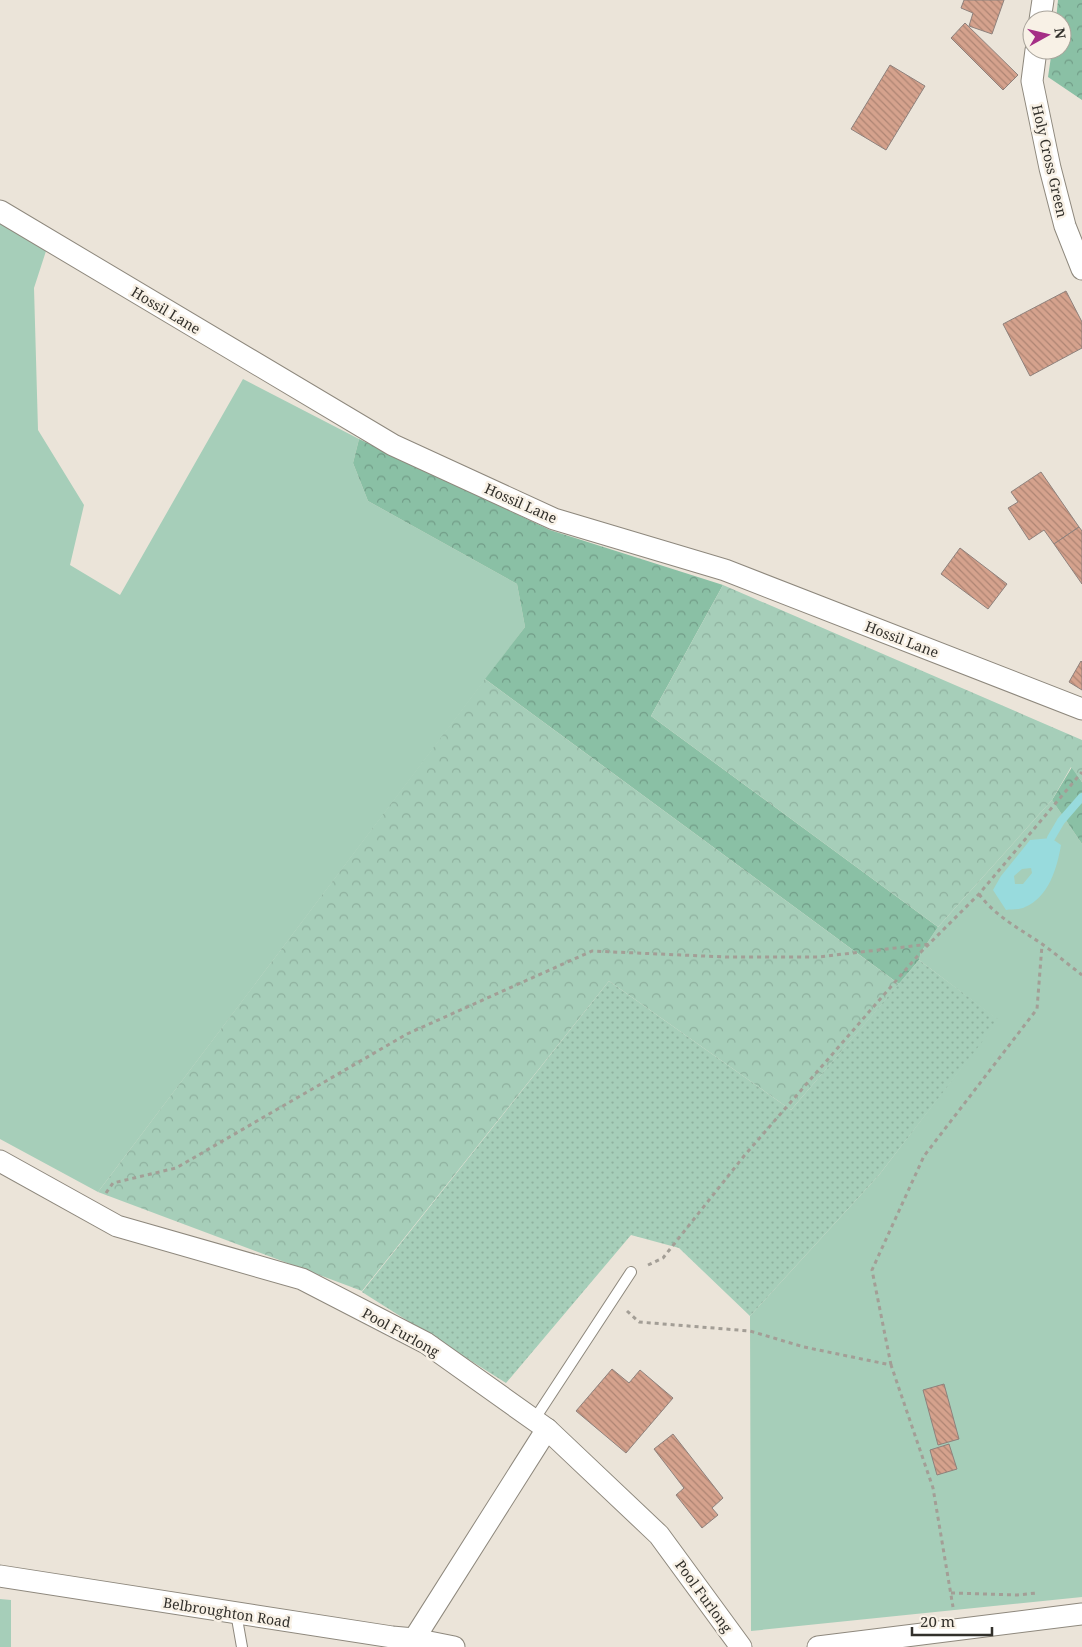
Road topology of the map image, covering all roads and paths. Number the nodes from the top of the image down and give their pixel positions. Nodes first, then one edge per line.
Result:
1 (1035, 60) edge
2 (0, 211) edge
3 (1082, 269) edge
4 (1082, 709) edge
5 (1082, 772) edge
6 (979, 894) junction
7 (930, 944) junction
8 (1042, 945) junction
9 (1082, 975) edge
10 (0, 1162) edge
11 (93, 1212) junction
12 (631, 1272) joint
13 (613, 1300) junction
14 (891, 1365) junction
15 (541, 1424) junction
16 (0, 1576) edge
17 (1045, 1592) dead end
18 (950, 1593) junction
19 (236, 1613) junction
20 (1082, 1614) edge
21 (957, 1630) junction
22 (414, 1639) junction
23 (846, 1646) edge
24 (242, 1647) edge
25 (454, 1647) edge
26 (741, 1647) edge
27 (818, 1647) edge

1 - 3 street, Holy Cross Green
2 - 4 street, Hossil Lane
5 - 6 path
6 - 7 path
6 - 8 path
7 - 11 path
7 - 12 path
8 - 9 path
8 - 14 path
10 - 11 street, Pool Furlong
11 - 15 street, Pool Furlong
12 - 13 lane
13 - 14 path
13 - 15 lane
14 - 18 path
15 - 22 street
15 - 26 street, Pool Furlong
16 - 19 street, Belbroughton Road
17 - 18 path
18 - 21 path
19 - 22 street, Belbroughton Road
19 - 24 lane
20 - 21 street
21 - 23 street
22 - 25 street, Belbroughton Road
23 - 27 street

